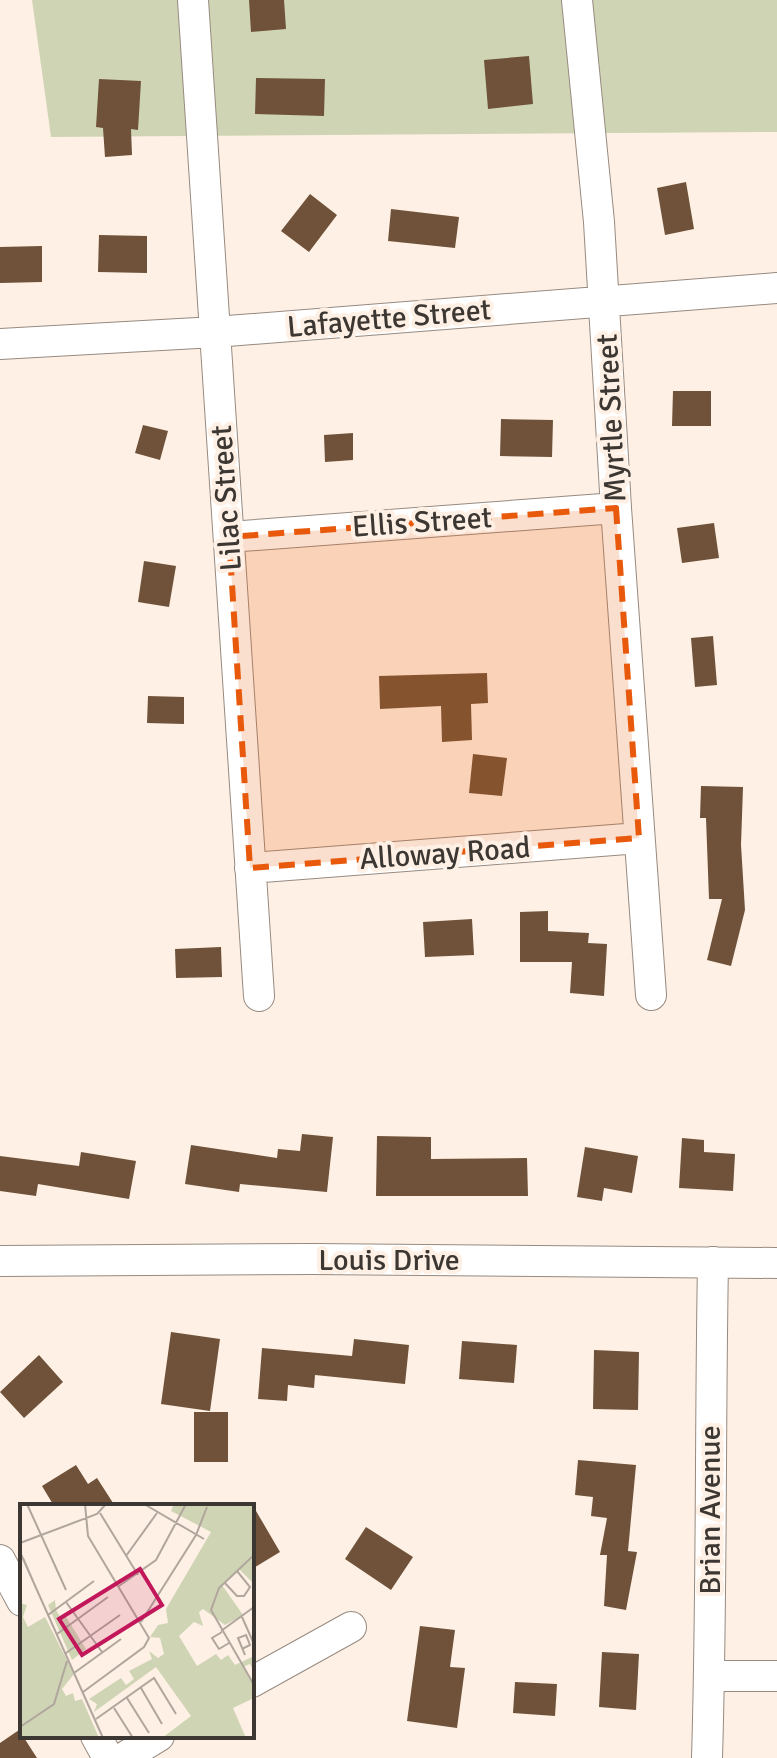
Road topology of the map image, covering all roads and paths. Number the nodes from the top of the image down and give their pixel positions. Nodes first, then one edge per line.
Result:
1 (193, 0) edge
2 (577, 0) edge
3 (777, 288) edge
4 (604, 301) junction
5 (215, 332) junction
6 (0, 344) edge
7 (616, 508) junction
8 (229, 537) junction
9 (639, 838) junction
10 (250, 868) junction
11 (651, 995) dead end
12 (259, 996) dead end
13 (0, 1261) edge
14 (713, 1262) junction
15 (777, 1263) edge
16 (0, 1560) edge
17 (20, 1597) edge
18 (351, 1627) dead end
19 (709, 1676) junction
20 (777, 1676) edge
21 (254, 1681) edge
22 (97, 1738) edge
23 (156, 1738) edge
24 (108, 1758) edge
25 (123, 1758) edge
26 (707, 1758) edge

1 - 5 street, Lilac Street
2 - 4 street, Myrtle Street
3 - 4 street, Lafayette Street
4 - 5 street, Lafayette Street
4 - 7 street, Myrtle Street
5 - 6 street, Lafayette Street
5 - 8 street, Lilac Street
7 - 8 street, Ellis Street
7 - 9 street, Myrtle Street
8 - 10 street, Lilac Street
9 - 10 street, Alloway Road
9 - 11 street, Myrtle Street
10 - 12 street, Lilac Street
13 - 14 street, Louis Drive
14 - 15 street, Louis Drive
14 - 19 street, Brian Avenue
16 - 17 street
18 - 21 street
19 - 20 street
19 - 26 street, Brian Avenue
22 - 24 street
23 - 25 street

